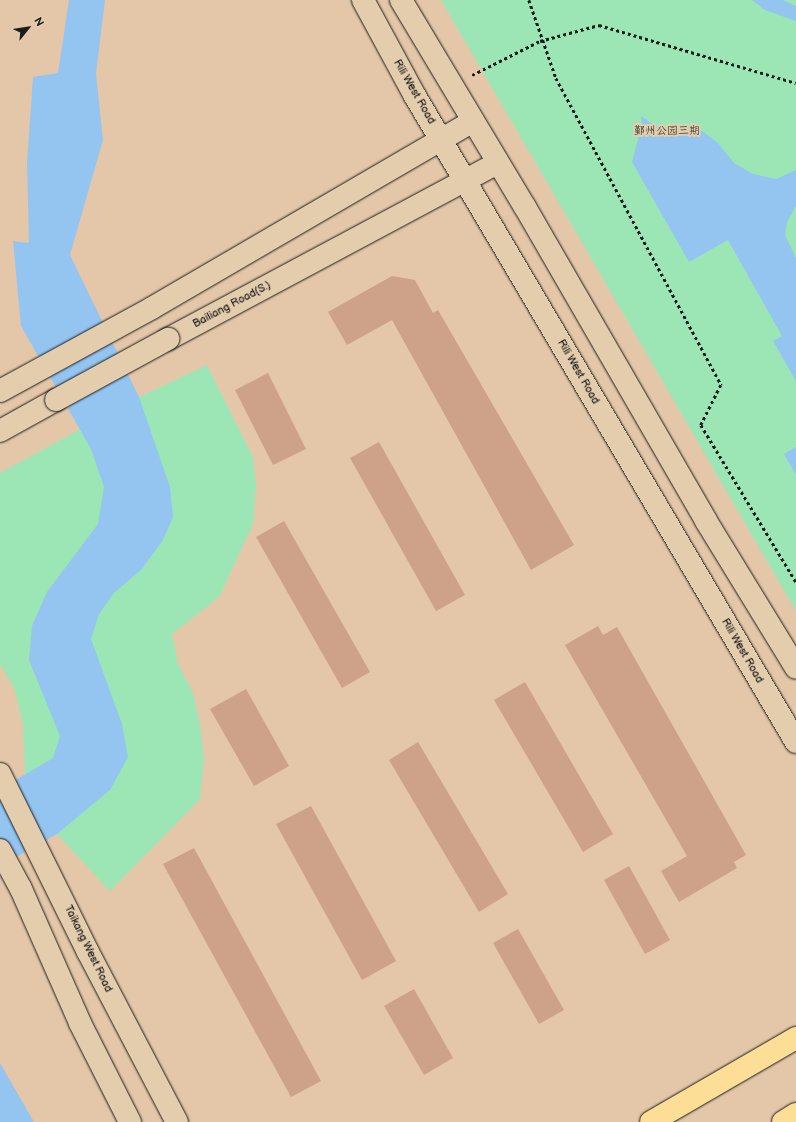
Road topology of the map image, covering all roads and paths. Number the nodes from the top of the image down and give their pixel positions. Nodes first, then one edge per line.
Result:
1 (363, 0) edge
2 (401, 0) edge
3 (529, 0) edge
4 (796, 83) edge
5 (451, 86) junction
6 (472, 121) junction
7 (442, 140) junction
8 (498, 163) junction
9 (466, 181) junction
10 (0, 391) edge
11 (0, 431) edge
12 (796, 582) edge
13 (796, 668) edge
14 (796, 742) edge
15 (3, 780) edge
16 (0, 850) edge
17 (796, 1038) edge
18 (796, 1114) edge
19 (130, 1122) edge
20 (177, 1122) edge
21 (651, 1122) edge
22 (782, 1122) edge

1 - 7 main road, Rili West Road
2 - 5 main road
3 - 12 path
4 - 5 path, bridge
5 - 6 main road
6 - 7 main road
6 - 8 main road
7 - 9 main road, Rili West Road
7 - 10 main road
8 - 9 main road, Bailiang Road(S.)
8 - 13 main road
9 - 11 main road, Bailiang Road(S.), bridge
9 - 14 main road, Rili West Road
15 - 20 main road, Taikang West Road
16 - 19 main road
17 - 21 main road
18 - 22 main road

